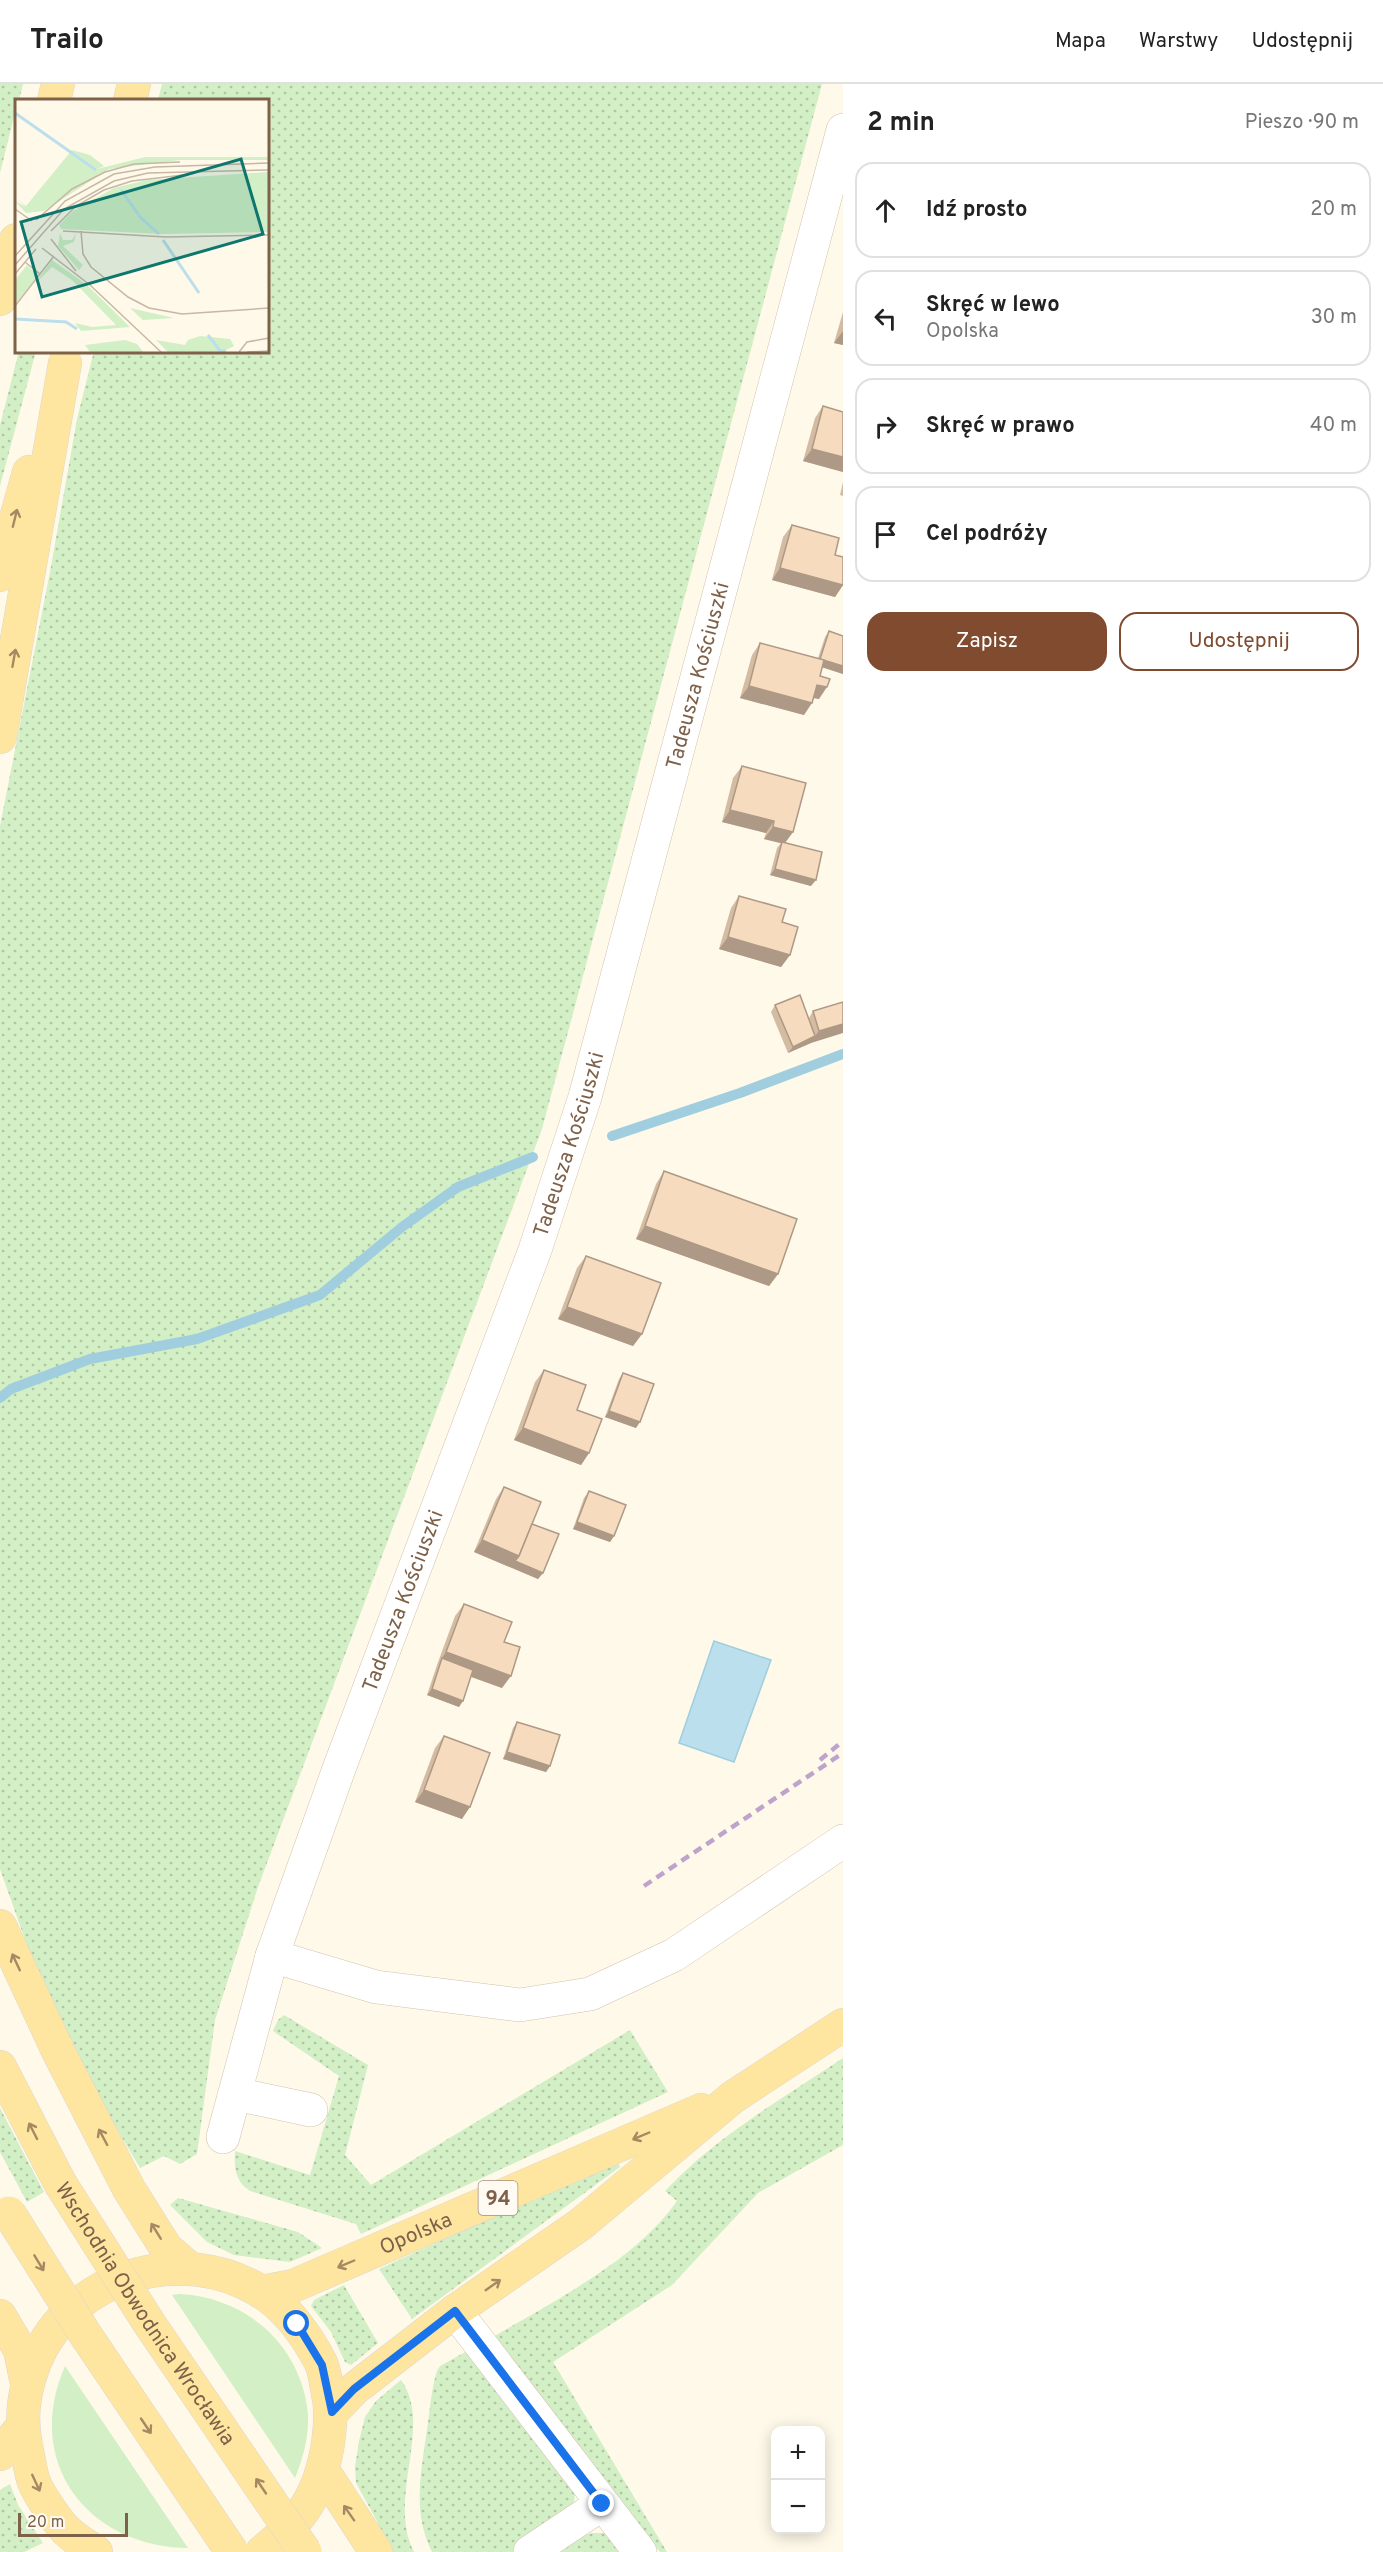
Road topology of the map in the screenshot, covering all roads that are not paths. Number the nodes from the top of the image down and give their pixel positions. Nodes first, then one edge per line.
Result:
1 (58, 84) edge
2 (134, 84) edge
3 (54, 99) edge
4 (130, 99) edge
5 (843, 130) edge
6 (15, 244) edge
7 (0, 299) edge
8 (67, 357) edge
9 (0, 574) edge
10 (0, 737) edge
11 (843, 1841) edge
12 (0, 1926) edge
13 (272, 1956) junction
14 (843, 2025) edge
15 (0, 2067) edge
16 (236, 2094) junction
17 (733, 2097) junction
18 (311, 2110) dead end
19 (223, 2137) dead end
20 (4, 2204) edge
21 (188, 2267) junction
22 (261, 2292) junction
23 (455, 2311) junction
24 (0, 2316) edge
25 (27, 2384) junction
26 (332, 2412) junction
27 (22, 2427) junction
28 (0, 2454) edge
29 (324, 2472) junction
30 (602, 2504) junction
31 (96, 2552) edge
32 (232, 2552) edge
33 (262, 2552) edge
34 (305, 2552) edge
35 (376, 2552) edge
36 (530, 2552) edge
37 (640, 2552) edge

1 - 3 main road
2 - 4 main road
5 - 13 street, Tadeusza Kościuszki
6 - 7 main road
9 -> 8 main road
10 -> 8 main road
11 - 13 street
21 -> 12 main road
13 - 16 street, Tadeusza Kościuszki
14 - 17 main road, Opolska / 94
34 -> 15 main road, Wschodnia Obwodnica Wrocławia, bridge
16 - 18 street
16 - 19 street, Tadeusza Kościuszki
17 -> 22 main road, Opolska / 94
23 -> 17 main road, Opolska / 94
20 -> 32 main road, bridge
21 - 22 main road
21 - 25 main road
22 - 26 main road
23 - 26 main road, Opolska / 94
23 - 30 street
24 - 25 main road
25 - 27 main road
26 - 29 main road
27 - 28 main road
27 -> 31 main road
29 - 33 main road
35 -> 29 main road
30 - 36 street
30 - 37 street

